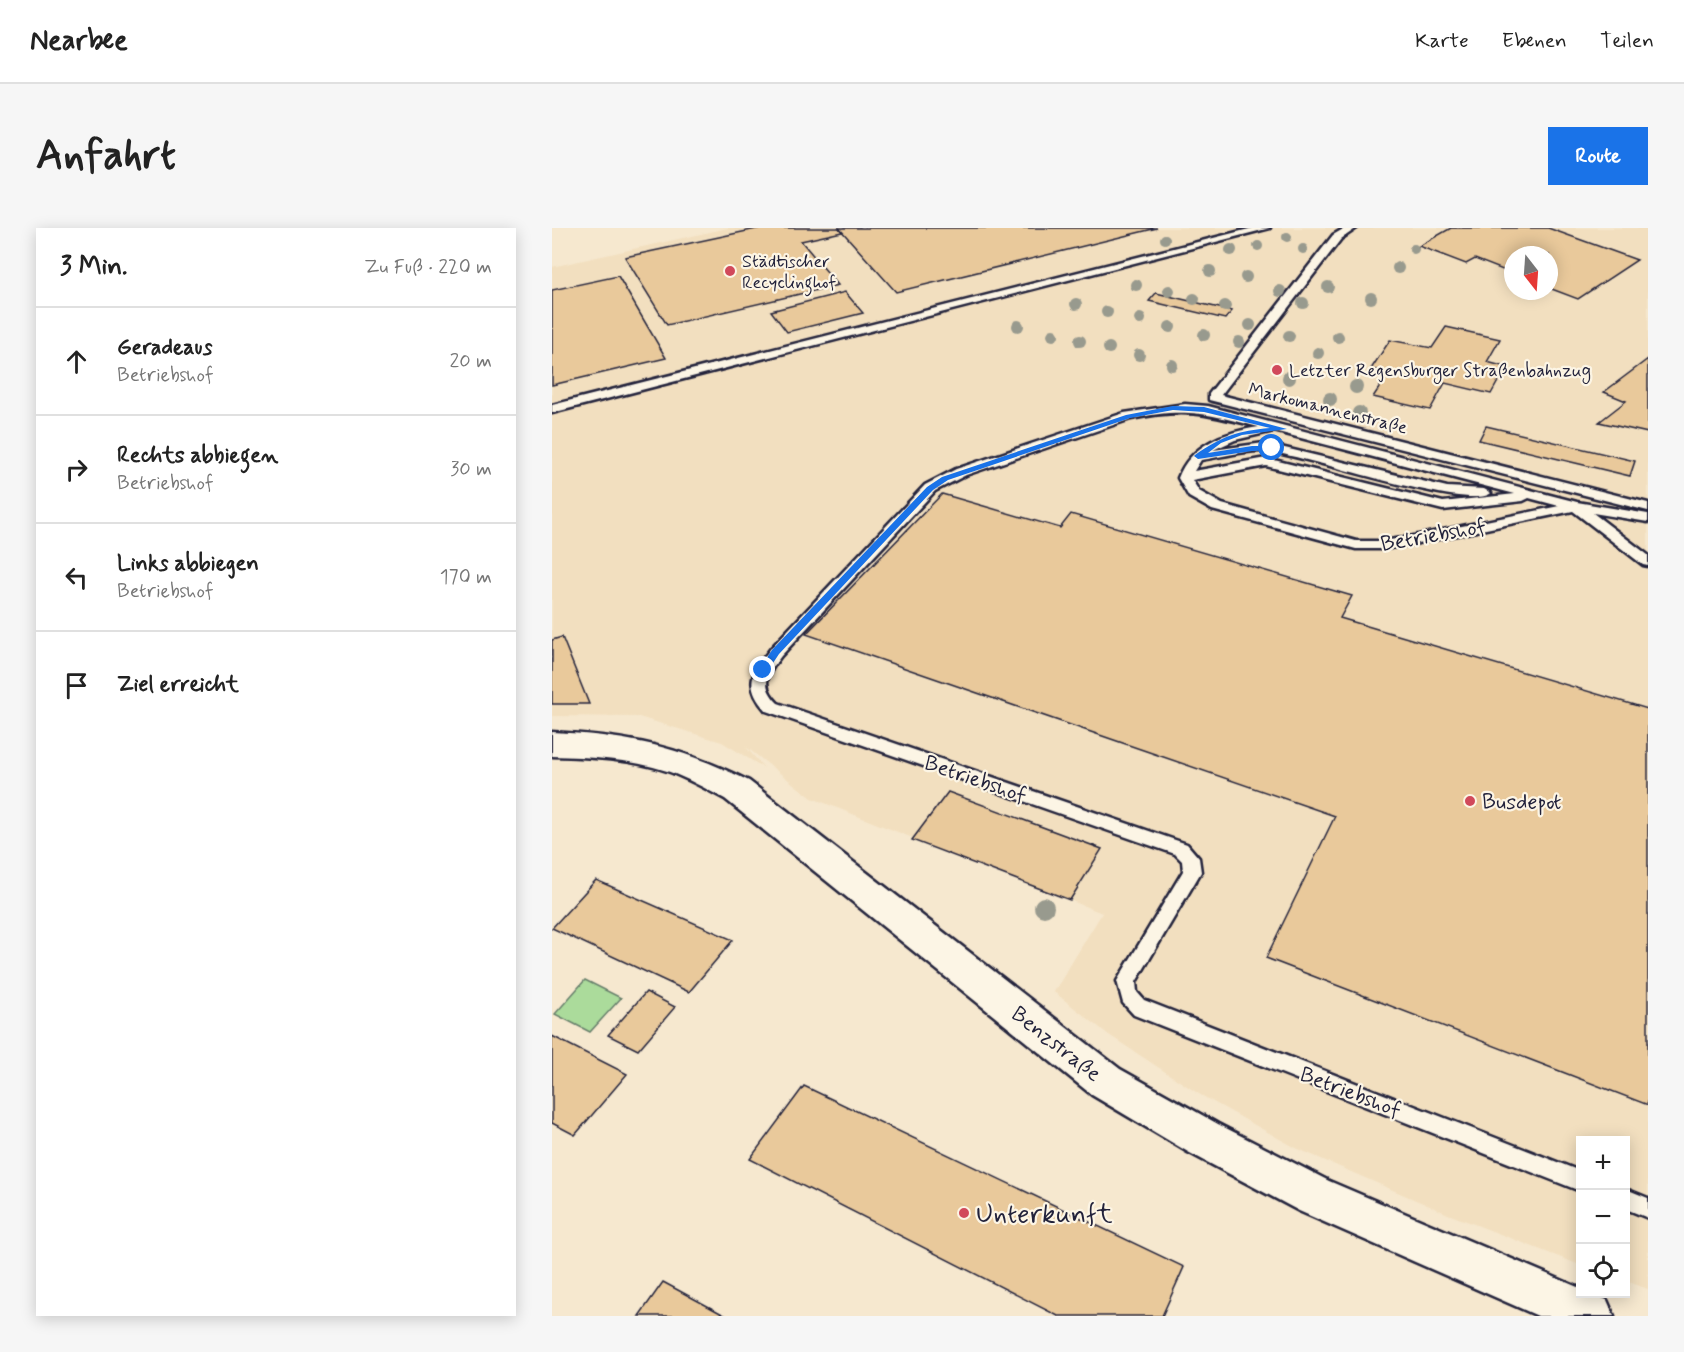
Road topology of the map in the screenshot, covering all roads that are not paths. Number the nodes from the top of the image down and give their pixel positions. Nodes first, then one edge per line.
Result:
1 (1265, 228) edge
2 (1352, 228) edge
3 (552, 409) edge
4 (1284, 429) junction
5 (1212, 446) junction
6 (1191, 473) junction
7 (1533, 495) junction
8 (1576, 506) junction
9 (1648, 507) edge
10 (1648, 518) edge
11 (1648, 562) edge
12 (552, 744) edge
13 (1576, 1179) edge
14 (1630, 1201) edge
15 (1648, 1208) edge
16 (1591, 1316) edge

1 - 3 lane
2 - 9 lane, Markomannenstraße
4 - 5 lane, Betriebshof
4 - 7 lane, Betriebshof
4 - 13 lane, Betriebshof
5 - 6 lane, Betriebshof
5 - 7 lane, Betriebshof
6 - 7 lane, Betriebshof
6 - 7 lane, Betriebshof
6 - 8 lane, Betriebshof
7 - 8 lane, Betriebshof
8 - 10 lane, Betriebshof
8 - 11 lane, Betriebshof
12 - 16 street, Benzstraße
14 - 15 lane

